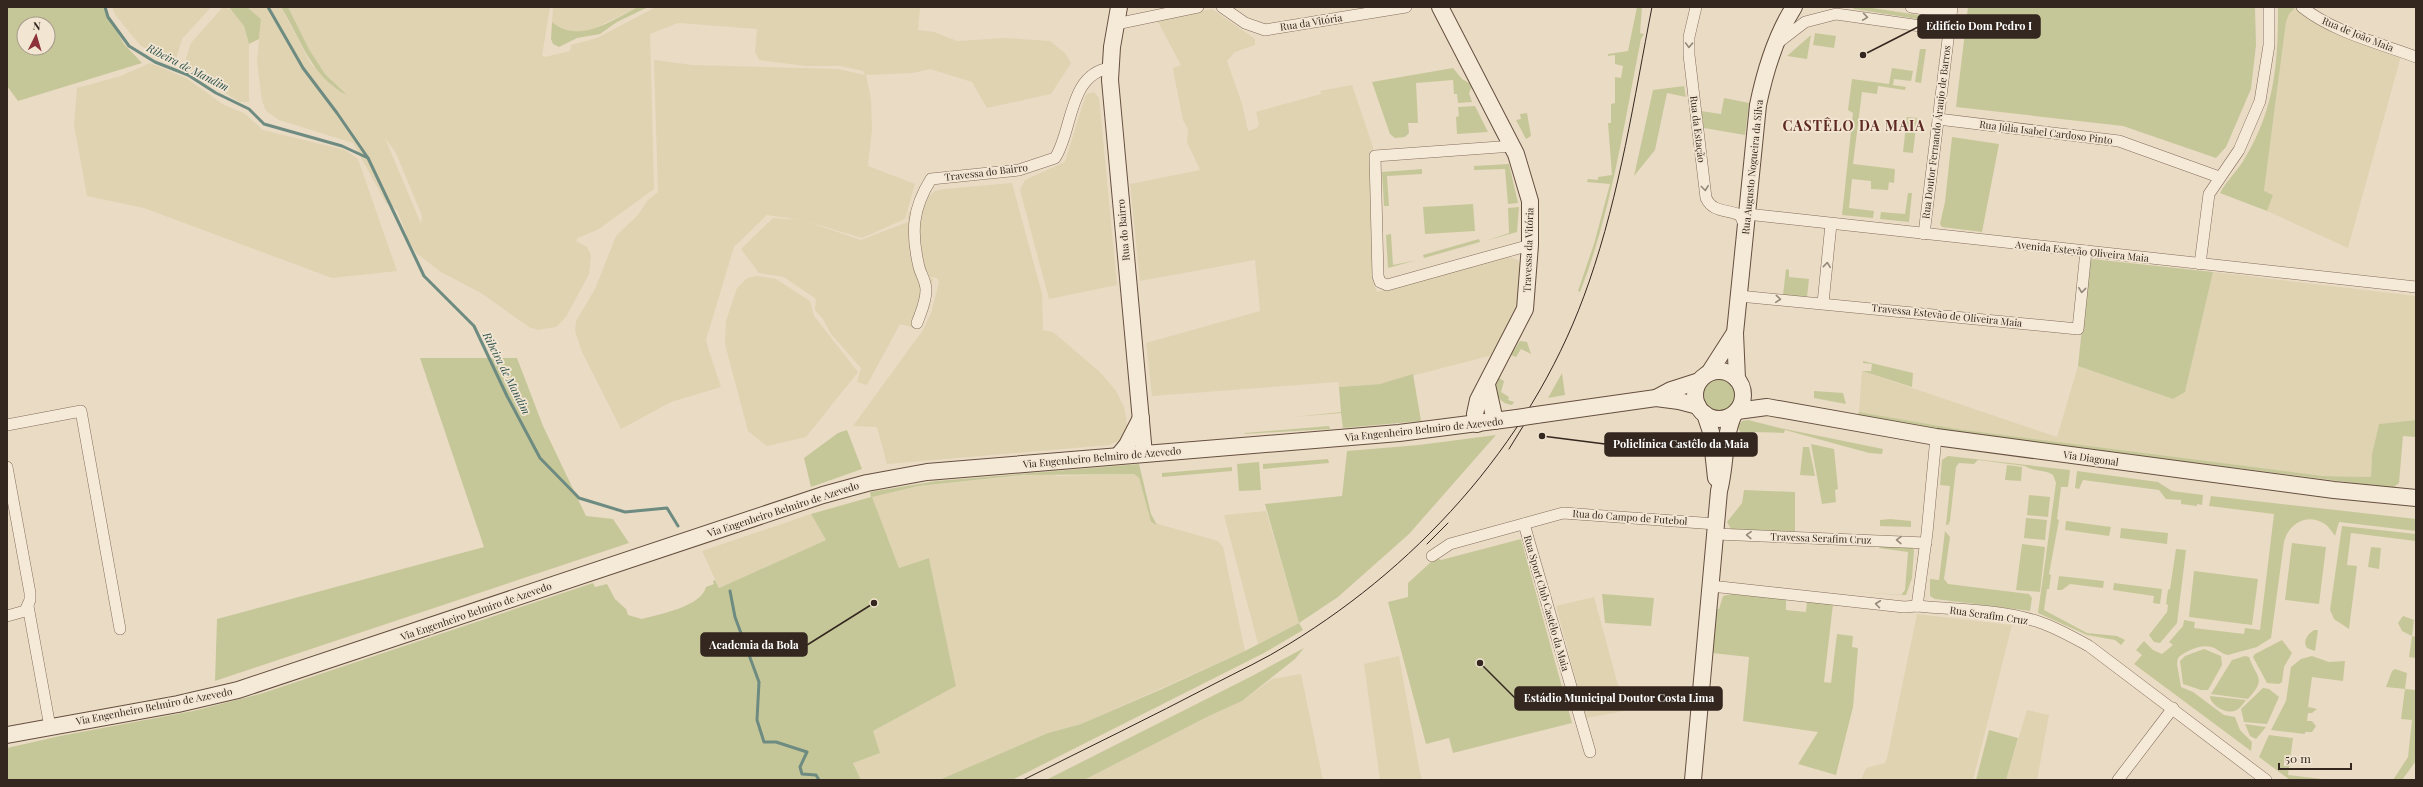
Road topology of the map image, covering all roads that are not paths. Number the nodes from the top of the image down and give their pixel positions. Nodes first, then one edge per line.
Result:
1 (1119, 7) edge
2 (1198, 7) edge
3 (1222, 7) edge
4 (1406, 7) edge
5 (1440, 7) edge
6 (1696, 7) edge
7 (1794, 7) edge
8 (1911, 7) edge
9 (2269, 7) edge
10 (2302, 7) edge
11 (1951, 10) edge
12 (1846, 11) edge
13 (1116, 24) junction
14 (1949, 30) junction
15 (1775, 46) junction
16 (2416, 57) edge
17 (1110, 68) junction
18 (1938, 119) junction
19 (1513, 146) junction
20 (2220, 178) junction
21 (1746, 222) junction
22 (1831, 224) junction
23 (1924, 234) junction
24 (1530, 245) junction
25 (2086, 251) junction
26 (2200, 264) junction
27 (2416, 287) edge
28 (1739, 296) junction
29 (1823, 303) junction
30 (917, 323) dead end
31 (1735, 333) junction
32 (1704, 377) junction
33 (1739, 382) junction
34 (1487, 385) junction
35 (1656, 398) junction
36 (1767, 407) junction
37 (1702, 410) junction
38 (1735, 412) junction
39 (1141, 418) junction
40 (1495, 421) junction
41 (1477, 424) junction
42 (7, 425) edge
43 (1936, 437) junction
44 (1144, 454) junction
45 (1118, 456) junction
46 (7, 467) edge
47 (1719, 491) junction
48 (2416, 498) edge
49 (1524, 524) junction
50 (1716, 529) junction
51 (1926, 543) junction
52 (1432, 556) dead end
53 (1711, 586) junction
54 (28, 606) junction
55 (1917, 606) junction
56 (7, 616) edge
57 (120, 629) dead end
58 (2173, 708) junction
59 (50, 727) junction
60 (7, 735) edge
61 (1590, 752) dead end
62 (1693, 780) edge
63 (2118, 780) edge
64 (2266, 780) edge

1 - 13 main road, Rua do Bairro
2 - 13 street
3 - 4 street, Rua da Vitória
5 - 19 main road, Travessa da Vitória
6 -> 21 street, Rua da Estação
7 - 15 main road, Rua Augusto Nogueira da Silva
8 - 11 street
9 - 20 street
10 - 16 street, Rua de João Maia
11 - 14 street, Rua Doutor Fernando Áraujo de Barros
12 -> 14 street
12 - 15 street
13 - 17 main road, Rua do Bairro
14 - 18 street, Rua Doutor Fernando Áraujo de Barros
15 - 21 main road, Rua Augusto Nogueira da Silva
17 - 30 street, Travessa do Bairro
17 - 39 main road, Rua do Bairro
18 - 20 street, Rua Júlia Isabel Cardoso Pinto
18 - 23 street, Rua Doutor Fernando Áraujo de Barros
19 - 24 main road, Travessa da Vitória
19 - 24 street
20 - 26 street
21 - 22 street, Avenida Estevão Oliveira Maia
21 - 28 main road, Rua Augusto Nogueira da Silva
22 - 23 street, Avenida Estevão Oliveira Maia
29 -> 22 street
23 - 25 street, Avenida Estevão Oliveira Maia
24 - 34 main road, Travessa da Vitória
25 - 26 street, Avenida Estevão Oliveira Maia
25 -> 29 street, Travessa Estevão de Oliveira Maia
26 - 27 street, Avenida Estevão Oliveira Maia
28 -> 29 street, Travessa Estevão de Oliveira Maia
28 - 31 main road, Rua Augusto Nogueira da Silva
31 - 32 main road, Rua Augusto Nogueira da Silva
31 - 33 main road, Rua Augusto Nogueira da Silva
32 - 33 main road
32 - 35 main road, Via Engenheiro Belmiro de Azevedo
32 - 37 main road
33 - 36 main road, Via Diagonal
33 - 38 main road
34 - 40 main road
34 - 41 main road, Travessa da Vitória
35 - 37 main road, Via Engenheiro Belmiro de Azevedo
35 - 40 main road, Via Engenheiro Belmiro de Azevedo, bridge
36 - 38 main road, Via Diagonal
36 - 43 main road, Via Diagonal
37 - 38 main road
37 - 47 main road
38 - 47 main road
39 - 44 main road, Rua do Bairro
39 - 45 main road
40 - 41 main road, Via Engenheiro Belmiro de Azevedo
41 - 44 main road, Via Engenheiro Belmiro de Azevedo
42 - 57 street
43 - 48 main road, Via Diagonal
43 - 51 street
44 - 45 main road, Via Engenheiro Belmiro de Azevedo
45 - 59 main road, Via Engenheiro Belmiro de Azevedo
46 - 54 street
47 - 50 main road
49 - 50 street, Rua do Campo de Futebol
49 - 52 street, Rua do Campo de Futebol
49 - 61 street, Rua Sport Club Castêlo da Maia
51 -> 50 street, Travessa Serafim Cruz
50 - 53 main road
51 - 55 street
55 -> 53 street, Rua Serafim Cruz
53 - 62 main road
54 - 56 street
54 - 59 street
55 - 58 street, Rua Serafim Cruz
58 - 63 street
58 - 64 street, Rua Serafim Cruz
59 - 60 main road, Via Engenheiro Belmiro de Azevedo

